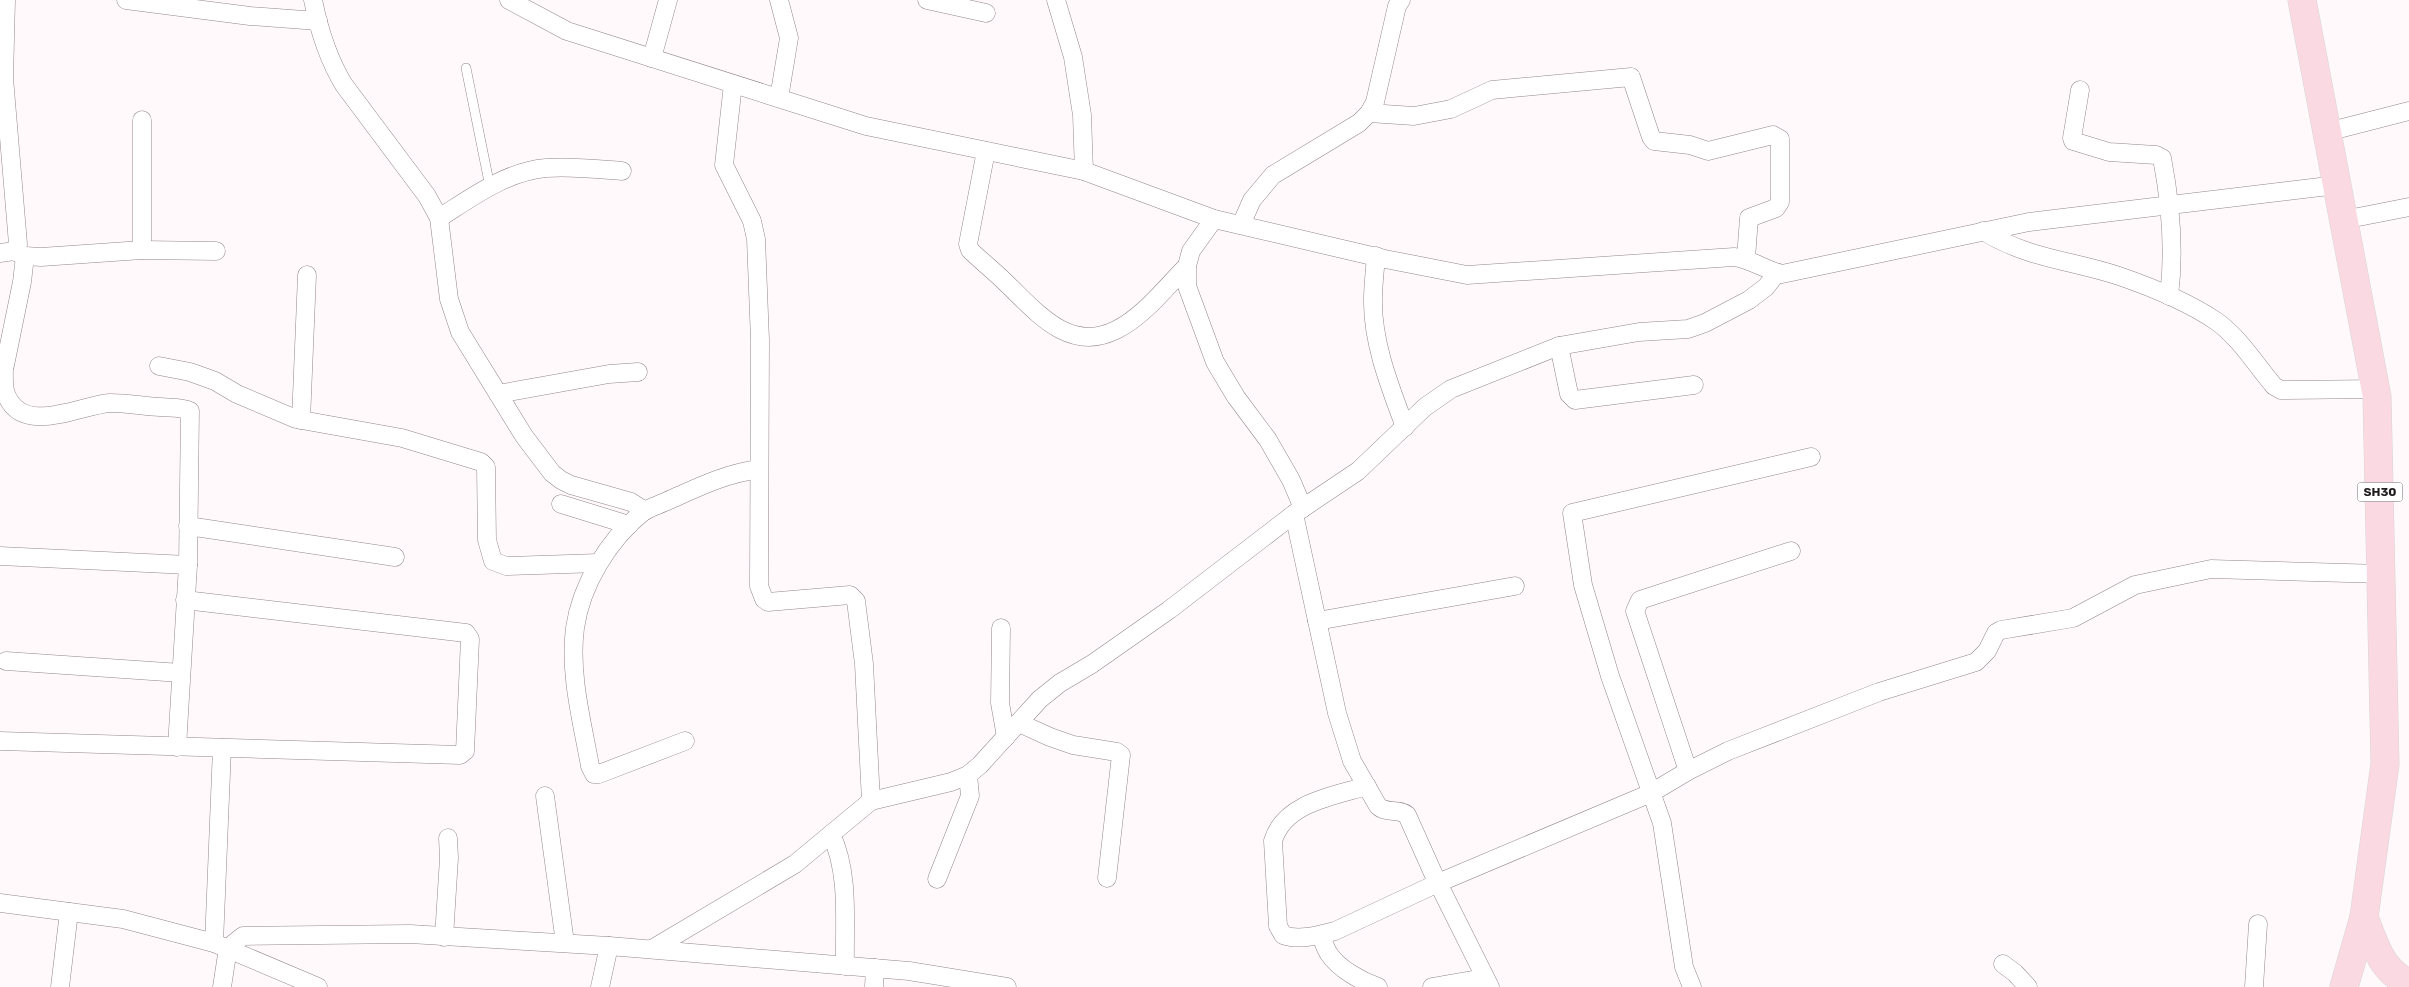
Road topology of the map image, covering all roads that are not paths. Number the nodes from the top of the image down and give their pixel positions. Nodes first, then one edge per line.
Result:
1 (6, 0) edge
2 (126, 0) edge
3 (313, 0) edge
4 (509, 0) edge
5 (668, 0) edge
6 (779, 0) edge
7 (927, 0) edge
8 (1056, 0) edge
9 (1400, 0) edge
10 (2302, 0) edge
11 (986, 13) dead end
12 (318, 21) junction
13 (652, 58) junction
14 (466, 68) dead end
15 (2, 77) edge
16 (733, 84) junction
17 (2080, 90) dead end
18 (779, 98) junction
19 (2409, 111) edge
20 (1369, 113) junction
21 (142, 120) dead end
22 (2327, 132) junction
23 (986, 151) junction
24 (622, 171) dead end
25 (1084, 171) junction
26 (2337, 185) junction
27 (6, 186) edge
28 (490, 187) junction
29 (2170, 204) junction
30 (2409, 208) edge
31 (439, 218) junction
32 (1214, 218) junction
33 (2344, 220) junction
34 (1242, 225) junction
35 (1982, 231) junction
36 (142, 250) junction
37 (216, 250) dead end
38 (13, 253) edge
39 (1376, 256) junction
40 (1746, 258) junction
41 (1187, 266) junction
42 (1777, 273) junction
43 (307, 275) dead end
44 (2169, 296) junction
45 (1559, 346) junction
46 (159, 366) dead end
47 (2, 368) edge
48 (638, 372) dead end
49 (1694, 385) dead end
50 (2376, 389) junction
51 (498, 394) junction
52 (301, 420) junction
53 (1405, 426) junction
54 (1811, 457) dead end
55 (760, 470) junction
56 (561, 504) dead end
57 (645, 511) junction
58 (1299, 511) junction
59 (629, 525) junction
60 (188, 526) junction
61 (1791, 551) dead end
62 (0, 556) edge
63 (396, 557) dead end
64 (599, 563) junction
65 (188, 565) junction
66 (2382, 574) junction
67 (1515, 586) dead end
68 (185, 600) junction
69 (1317, 621) junction
70 (1001, 628) dead end
71 (6, 661) dead end
72 (181, 673) junction
73 (1019, 723) junction
74 (1006, 737) junction
75 (0, 741) edge
76 (685, 741) dead end
77 (177, 747) junction
78 (222, 748) junction
79 (1688, 771) junction
80 (968, 775) junction
81 (1367, 786) junction
82 (1652, 793) junction
83 (545, 796) dead end
84 (872, 801) junction
85 (831, 834) junction
86 (448, 838) dead end
87 (1107, 878) dead end
88 (936, 879) dead end
89 (1438, 883) junction
90 (0, 904) edge
91 (69, 912) junction
92 (2364, 917) junction
93 (2258, 924) dead end
94 (1321, 935) junction
95 (444, 937) junction
96 (565, 943) junction
97 (221, 946) junction
98 (609, 946) junction
99 (652, 949) junction
100 (2003, 964) dead end
101 (844, 966) junction
102 (875, 968) junction
103 (291, 982) edge
104 (1487, 983) edge
105 (2409, 983) edge
106 (60, 987) edge
107 (222, 987) edge
108 (318, 987) edge
109 (600, 987) edge
110 (874, 987) edge
111 (1006, 987) edge
112 (1378, 987) edge
113 (1432, 987) edge
114 (1692, 987) edge
115 (2028, 987) edge
116 (2254, 987) edge
117 (2344, 987) edge

1 - 15 street
2 - 12 street
3 - 12 street
4 - 13 street
5 - 13 street
6 - 18 street
7 - 11 street
8 - 25 street
9 - 20 street
10 - 22 main road, SH30
12 - 31 street
13 - 16 street
14 - 28 lane
15 - 27 street
16 - 18 street
16 - 55 street
17 - 29 street
18 - 23 street
19 - 22 street
20 - 34 street
20 - 40 street
21 - 36 street
22 - 26 main road, SH30
23 - 25 street
23 - 41 street
24 - 28 street
25 - 32 street
26 - 29 street
26 - 33 main road, SH30
27 - 38 street
28 - 31 street
29 - 35 street
29 - 44 street
30 - 33 street
31 - 51 street
32 - 34 street
32 - 41 street
33 - 50 main road, SH30
34 - 39 street
35 - 42 street
35 - 44 street
36 - 37 street
36 - 38 street
38 - 47 street
39 - 40 street
39 - 53 street
40 - 42 street
41 - 58 street
42 - 45 street
43 - 52 street
44 - 50 street
45 - 49 street
45 - 53 street
46 - 52 street
47 - 60 street
48 - 51 street
50 - 66 main road, SH30
51 - 57 street
52 - 64 street
53 - 58 street
54 - 82 street
55 - 57 street
55 - 84 street
56 - 59 street
57 - 59 street
58 - 69 street
58 - 73 street
59 - 64 street
60 - 63 street
60 - 65 street
61 - 79 street
62 - 65 street
64 - 76 street
65 - 68 street
66 - 79 street
66 - 92 main road, SH30
67 - 69 street
68 - 72 street
68 - 78 street
69 - 81 street
70 - 74 street
71 - 72 street
72 - 77 street
73 - 74 street
73 - 87 street
74 - 80 street
75 - 77 street
77 - 78 street
78 - 97 street
79 - 82 street
80 - 84 street
80 - 88 street
81 - 89 street
81 - 94 street
82 - 89 street
82 - 114 street
83 - 96 street
84 - 85 street
85 - 99 street
85 - 101 street
86 - 95 street
89 - 94 street
89 - 104 street
90 - 91 street
91 - 97 street
91 - 106 street
92 - 105 main road
92 - 117 main road, SH30
93 - 116 street
94 - 112 street
95 - 96 street
95 - 97 street
96 - 98 street
97 - 103 street
97 - 107 street
98 - 99 street
98 - 109 street
99 - 101 street
100 - 115 street
101 - 102 street
102 - 110 street
102 - 111 street
103 - 108 street
104 - 113 street

